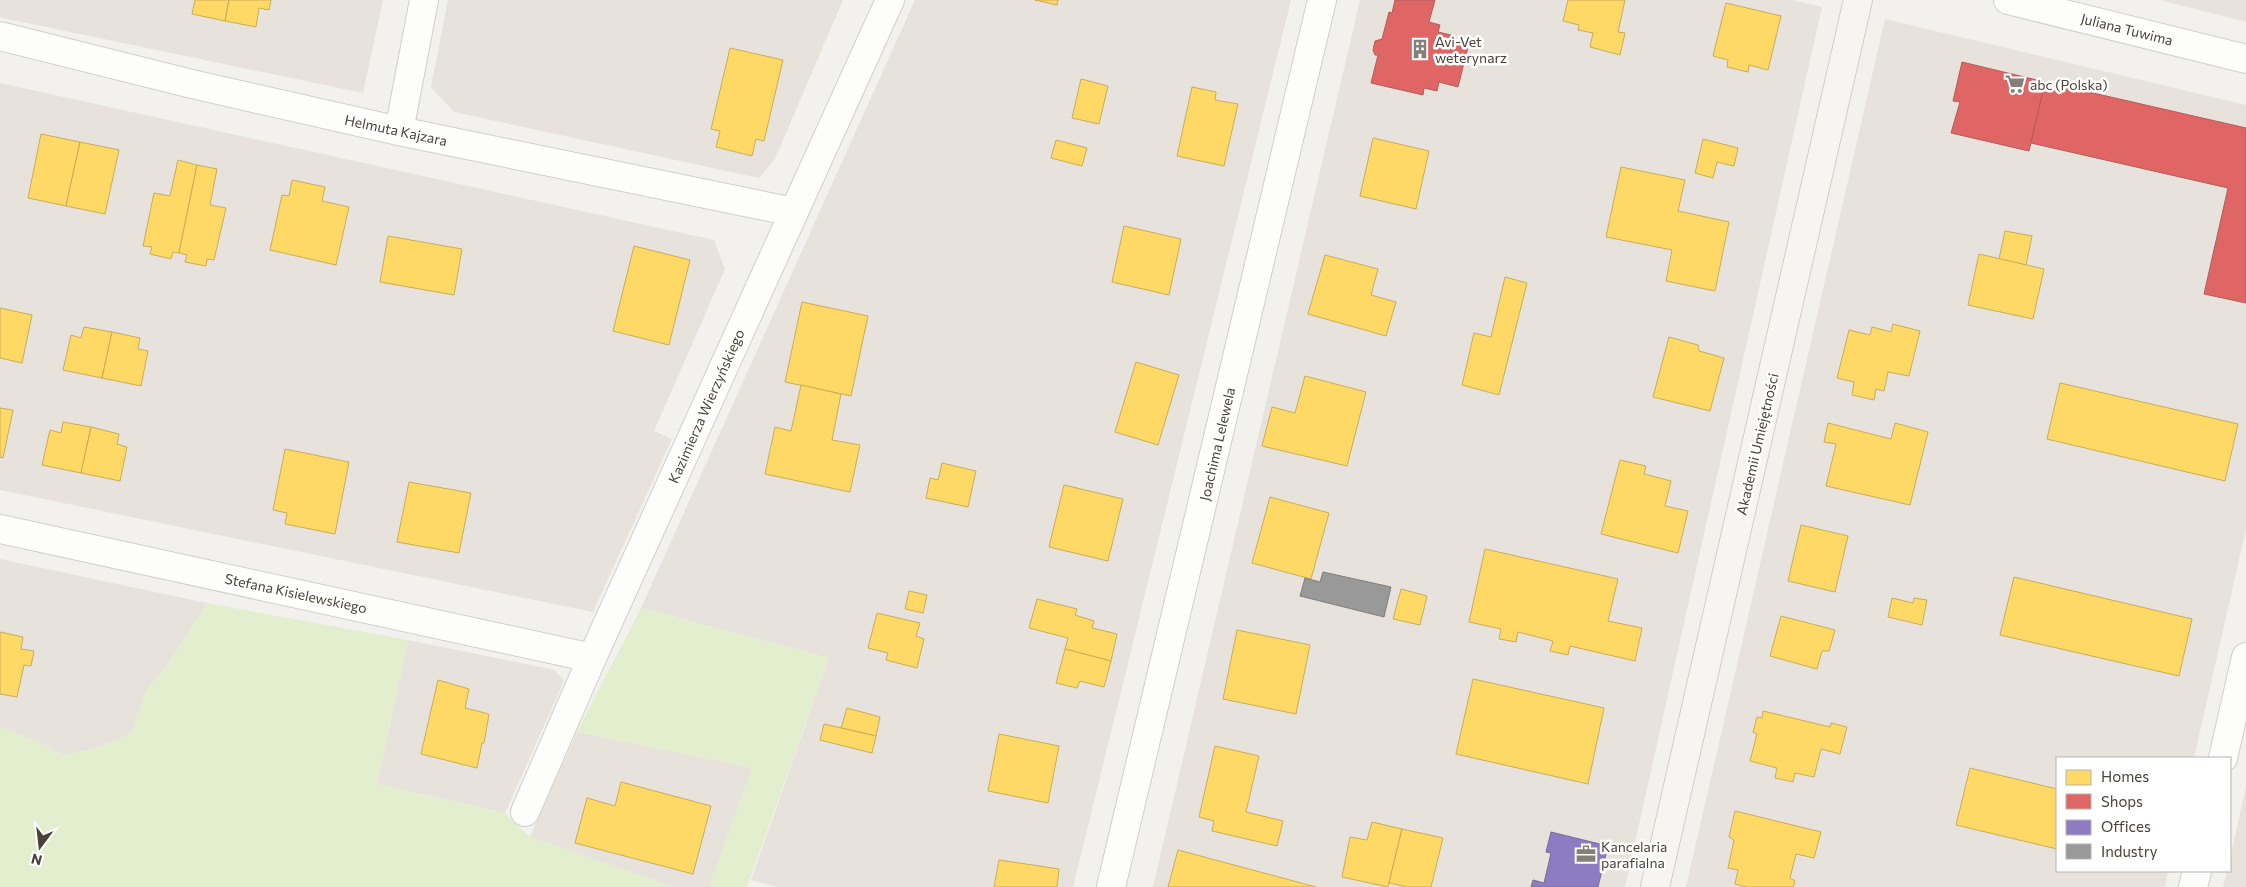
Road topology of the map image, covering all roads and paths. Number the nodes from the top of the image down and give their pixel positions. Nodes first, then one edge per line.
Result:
1 (424, 0) edge
2 (890, 0) edge
3 (1322, 0) edge
4 (1858, 0) edge
5 (2008, 0) edge
6 (0, 36) edge
7 (2246, 59) edge
8 (399, 131) junction
9 (794, 212) junction
10 (0, 529) edge
11 (2246, 657) edge
12 (592, 658) junction
13 (2241, 697) edge
14 (2223, 757) edge
15 (525, 812) dead end
16 (2197, 872) edge
17 (1111, 887) edge
18 (1655, 887) edge
19 (2193, 887) edge

1 - 8 street
2 - 9 street, Kazimierza Wierzyńskiego
3 - 17 street, Joachima Lelewela
4 - 18 street, Akademii Umiejętności
5 - 7 street, Juliana Tuwima
6 - 8 street, Helmuta Kajzara
8 - 9 street, Helmuta Kajzara
9 - 12 street, Kazimierza Wierzyńskiego
10 - 12 street, Stefana Kisielewskiego
11 - 13 street
12 - 15 street, Kazimierza Wierzyńskiego
13 - 14 street
16 - 19 street

